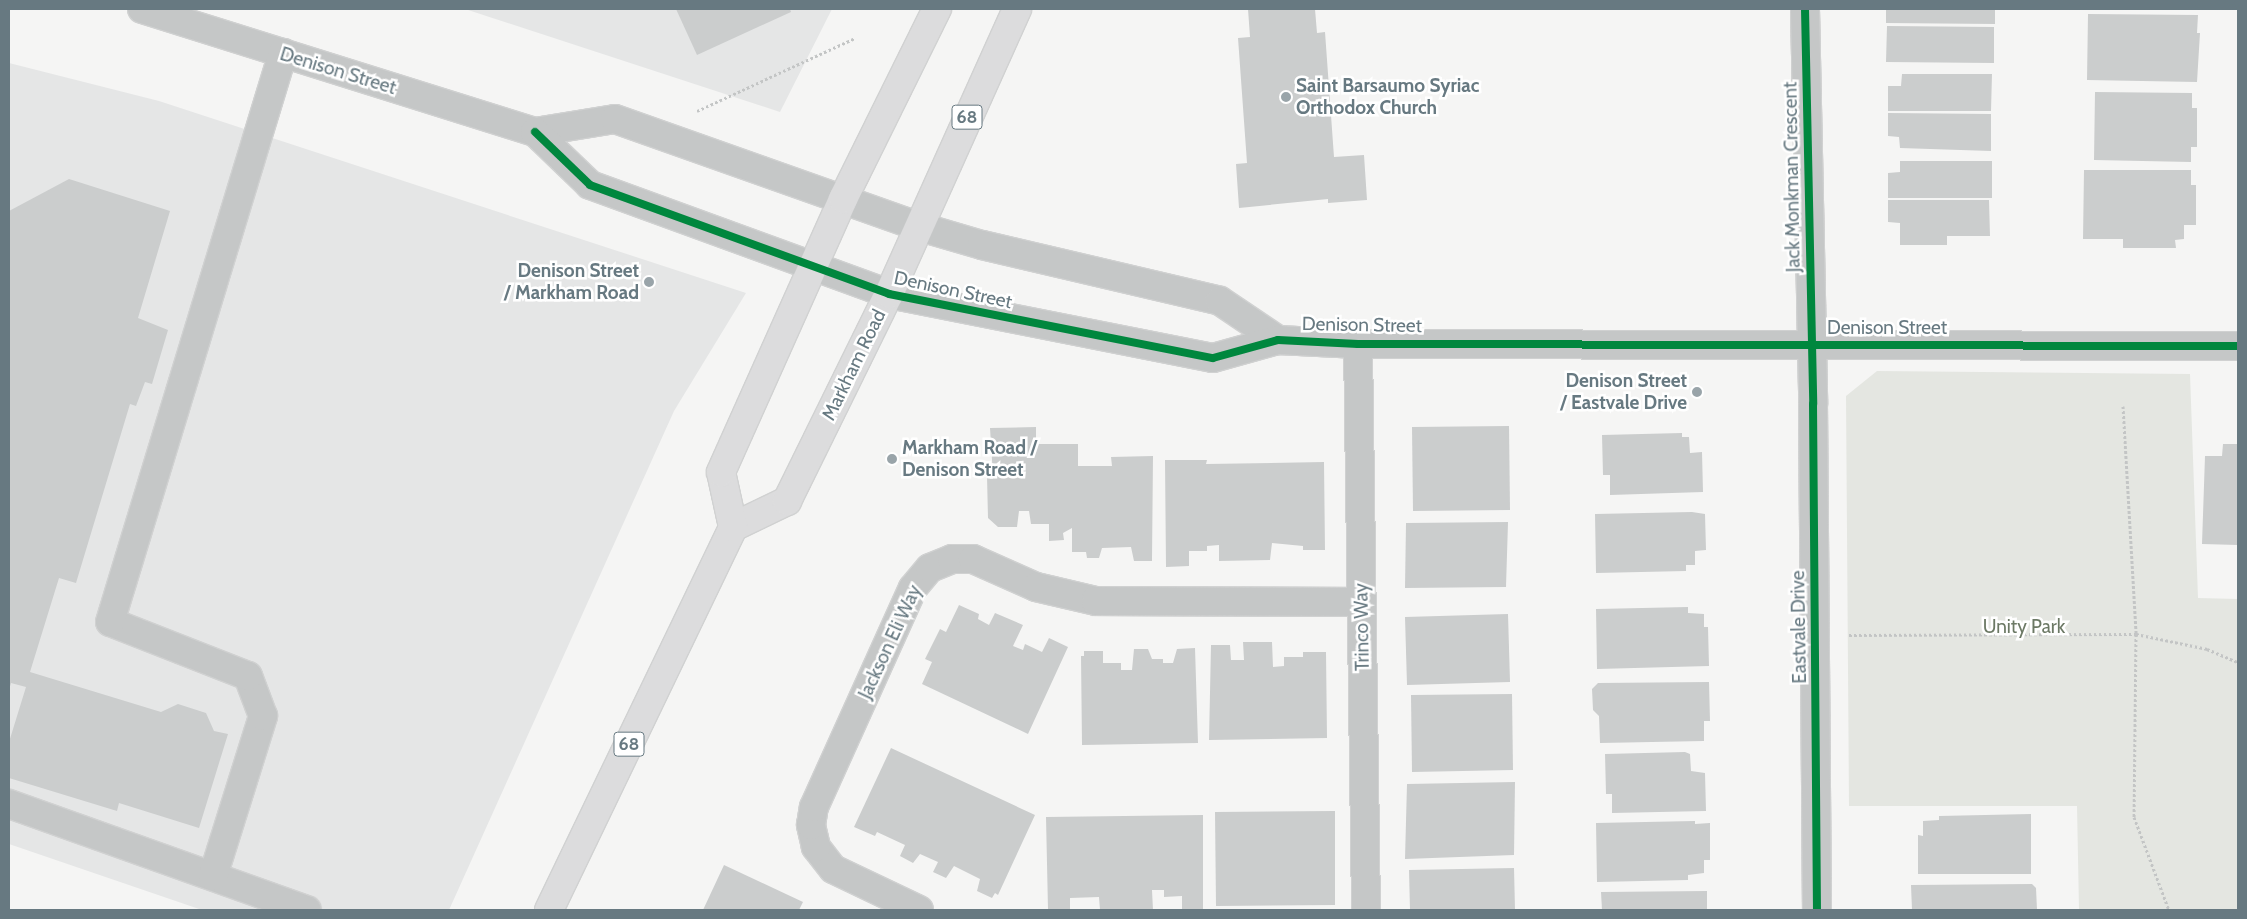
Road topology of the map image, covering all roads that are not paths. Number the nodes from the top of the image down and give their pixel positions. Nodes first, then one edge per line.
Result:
1 (142, 9) edge
2 (937, 9) edge
3 (1017, 9) edge
4 (1804, 9) edge
5 (283, 53) junction
6 (535, 132) junction
7 (843, 199) junction
8 (917, 226) junction
9 (812, 267) junction
10 (889, 294) junction
11 (1278, 340) junction
12 (1358, 344) junction
13 (1812, 344) junction
14 (2238, 346) edge
15 (733, 527) junction
16 (1361, 602) junction
17 (9, 804) edge
18 (213, 876) junction
19 (307, 910) edge
20 (549, 910) edge
21 (919, 910) edge
22 (1366, 910) edge
23 (1817, 910) edge

1 - 5 street, Denison Street
2 - 7 main road
3 - 8 main road, Markham Road / 68
4 - 13 street, Jack Monkman Crescent
5 - 6 street, Denison Street
5 - 18 street
6 - 7 street, Denison Street
6 - 9 street, Denison Street
7 - 8 street, Denison Street
7 - 9 main road
8 - 10 main road, Markham Road / 68
8 - 11 street, Denison Street
9 - 10 street, Denison Street
9 - 15 main road
10 - 11 street, Denison Street
10 - 15 main road, Markham Road / 68
11 - 12 street, Denison Street
12 - 13 street, Denison Street
12 - 16 street, Trinco Way
13 - 14 street, Denison Street
13 - 23 street, Eastvale Drive
15 - 20 main road, 68
16 - 21 street, Jackson Eli Way
16 - 22 street, Trinco Way
17 - 18 street
18 - 19 street

